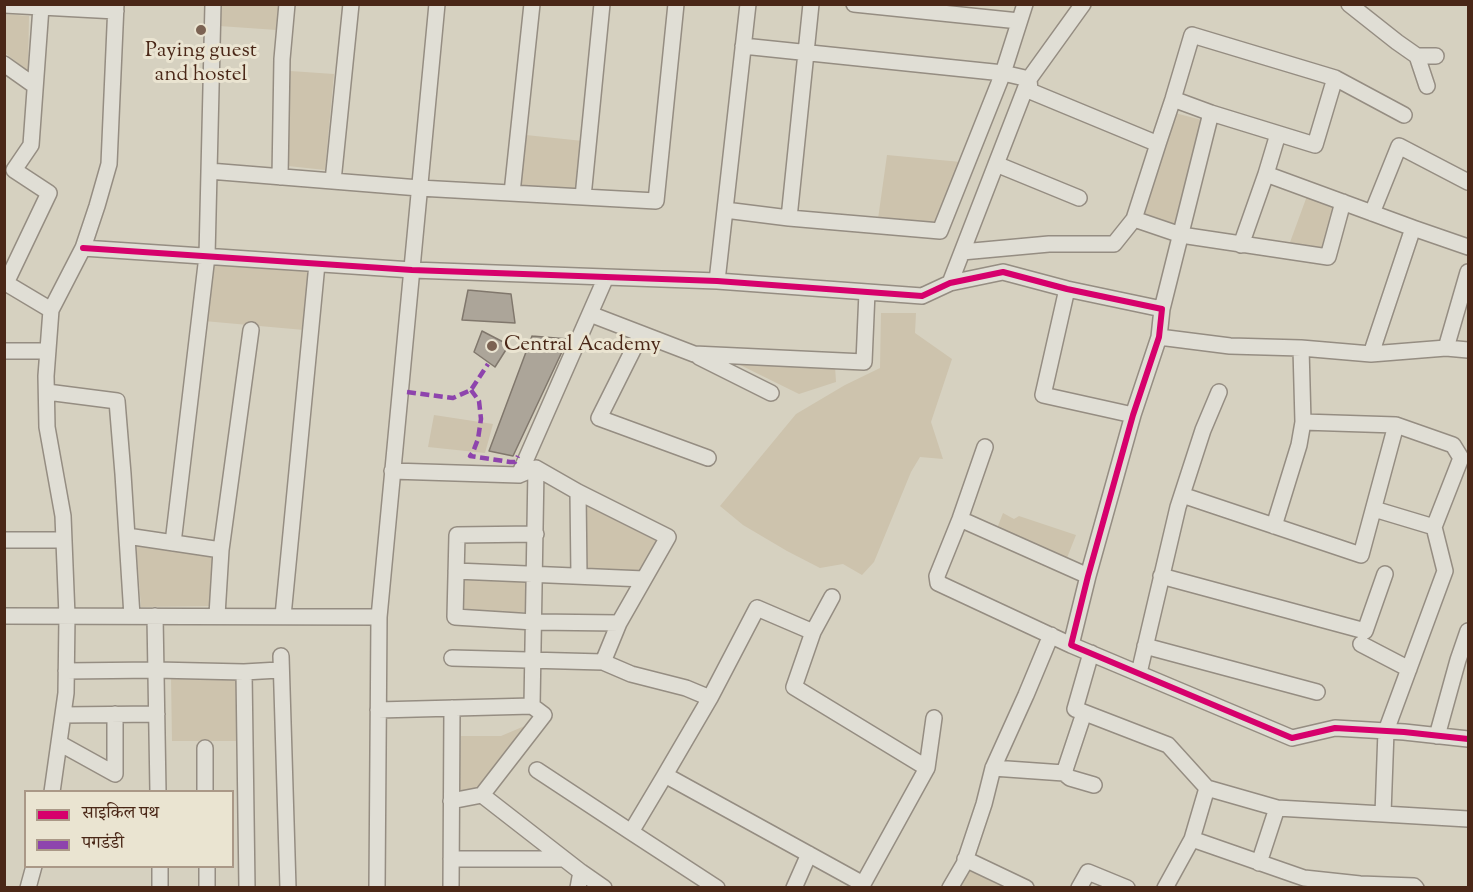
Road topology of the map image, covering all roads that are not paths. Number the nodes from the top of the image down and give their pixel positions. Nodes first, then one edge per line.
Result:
1 (213, 4) edge
2 (287, 4) edge
3 (351, 4) edge
4 (437, 4) edge
5 (532, 4) edge
6 (602, 4) edge
7 (676, 4) edge
8 (748, 4) edge
9 (811, 4) edge
10 (854, 4) edge
11 (1025, 4) edge
12 (1083, 4) edge
13 (1349, 4) edge
14 (4, 5) edge
15 (878, 6) edge
16 (41, 7) junction
17 (116, 8) edge
18 (931, 8) edge
19 (983, 11) edge
20 (1019, 21) junction
21 (743, 46) junction
22 (806, 52) junction
23 (1417, 56) junction
24 (1436, 56) dead end
25 (4, 64) edge
26 (1003, 73) junction
27 (1335, 78) junction
28 (1029, 79) junction
29 (35, 86) junction
30 (1427, 86) dead end
31 (1173, 99) junction
32 (1211, 113) junction
33 (1404, 114) dead end
34 (1278, 134) junction
35 (1158, 144) junction
36 (996, 164) junction
37 (209, 171) junction
38 (1266, 174) junction
39 (280, 177) junction
40 (333, 181) junction
41 (1468, 182) edge
42 (419, 188) junction
43 (512, 193) junction
44 (583, 197) junction
45 (1078, 198) dead end
46 (1342, 202) junction
47 (725, 210) junction
48 (1372, 213) junction
49 (789, 218) junction
50 (1134, 219) junction
51 (1413, 228) junction
52 (1182, 235) junction
53 (1241, 245) junction
54 (1468, 246) edge
55 (83, 248) junction
56 (962, 252) junction
57 (207, 256) junction
58 (317, 264) junction
59 (412, 270) junction
60 (1468, 272) edge
61 (606, 277) junction
62 (5, 282) edge
63 (717, 282) junction
64 (950, 284) junction
65 (1067, 289) junction
66 (867, 292) junction
67 (1162, 309) junction
68 (51, 310) junction
69 (590, 314) junction
70 (251, 330) dead end
71 (642, 334) junction
72 (1159, 337) junction
73 (1301, 348) junction
74 (1446, 348) junction
75 (1468, 350) edge
76 (4, 351) edge
77 (48, 351) junction
78 (694, 354) junction
79 (1371, 354) junction
80 (47, 392) junction
81 (1219, 392) dead end
82 (771, 393) dead end
83 (1132, 415) junction
84 (1303, 423) junction
85 (1396, 425) junction
86 (985, 447) dead end
87 (708, 458) dead end
88 (536, 468) junction
89 (392, 471) junction
90 (519, 475) junction
91 (578, 492) junction
92 (1182, 495) junction
93 (1374, 509) junction
94 (960, 519) junction
95 (1274, 526) junction
96 (1434, 527) junction
97 (536, 534) junction
98 (127, 536) junction
99 (4, 540) edge
100 (64, 540) junction
101 (173, 543) junction
102 (221, 550) junction
103 (456, 571) junction
104 (1385, 574) dead end
105 (534, 575) junction
106 (579, 576) junction
107 (1088, 576) junction
108 (1161, 576) junction
109 (644, 579) junction
110 (832, 597) dead end
111 (217, 615) junction
112 (4, 616) edge
113 (67, 616) junction
114 (132, 616) junction
115 (155, 616) junction
116 (283, 616) junction
117 (379, 617) junction
118 (534, 622) junction
119 (619, 623) junction
120 (1468, 631) edge
121 (813, 633) junction
122 (1051, 636) junction
123 (1361, 644) dead end
124 (1071, 645) junction
125 (1145, 646) junction
126 (1091, 653) junction
127 (452, 658) dead end
128 (533, 660) junction
129 (603, 662) junction
130 (1409, 669) junction
131 (156, 670) junction
132 (66, 671) junction
133 (244, 672) junction
134 (1139, 673) junction
135 (1317, 693) dead end
136 (710, 699) junction
137 (532, 706) junction
138 (452, 708) junction
139 (378, 710) junction
140 (1084, 713) junction
141 (115, 714) junction
142 (158, 714) junction
143 (63, 715) junction
144 (934, 718) dead end
145 (1386, 731) junction
146 (1437, 736) junction
147 (1468, 739) edge
148 (59, 744) junction
149 (205, 748) dead end
150 (927, 768) junction
151 (993, 768) junction
152 (537, 770) dead end
153 (1064, 773) junction
154 (665, 775) junction
155 (1094, 785) dead end
156 (1207, 789) junction
157 (52, 790) edge
158 (158, 790) edge
159 (206, 790) edge
160 (482, 795) junction
161 (451, 801) junction
162 (1277, 808) junction
163 (1383, 814) junction
164 (1468, 819) edge
165 (631, 832) junction
166 (1191, 839) junction
167 (809, 855) junction
168 (564, 859) junction
169 (965, 859) junction
170 (451, 860) junction
171 (1259, 863) junction
172 (34, 868) edge
173 (160, 868) edge
174 (207, 868) edge
175 (581, 872) junction
176 (1303, 883) edge
177 (866, 886) edge
178 (1359, 886) edge
179 (28, 888) edge
180 (160, 888) edge
181 (207, 888) edge
182 (247, 888) edge
183 (288, 888) edge
184 (377, 888) edge
185 (451, 888) edge
186 (578, 888) edge
187 (604, 888) edge
188 (717, 888) edge
189 (794, 888) edge
190 (950, 888) edge
191 (1026, 888) edge
192 (1079, 888) edge
193 (1127, 888) edge
194 (1166, 888) edge
195 (1416, 888) edge

1 - 37 street
2 - 39 street
3 - 40 street
4 - 42 street
5 - 43 street
6 - 44 street
7 - 44 street
8 - 21 street
9 - 22 street
10 - 15 street
11 - 20 street
12 - 28 street
13 - 23 street
14 - 16 street
15 - 18 street
16 - 17 street
16 - 29 street
17 - 55 street
18 - 19 street
19 - 20 street
20 - 26 street
21 - 22 street
21 - 47 street
22 - 26 street
22 - 49 street
23 - 24 street
23 - 30 street
25 - 29 street
26 - 28 street
26 - 49 street
27 - 31 street
27 - 33 street
27 - 34 street
28 - 35 street
28 - 36 street
29 - 62 street
31 - 32 street
31 - 35 street
32 - 34 street
32 - 52 street
34 - 38 street
35 - 50 street
36 - 45 street
36 - 56 street
37 - 39 street
37 - 57 street
38 - 46 street
38 - 53 street
39 - 40 street
40 - 42 street
41 - 48 street
42 - 43 street
42 - 59 street
43 - 44 street
46 - 48 street
46 - 53 street
47 - 49 street
47 - 63 street
48 - 51 street
50 - 52 street
50 - 56 street
51 - 54 street
51 - 79 street
52 - 53 street
52 - 67 street
55 - 57 street
55 - 68 street
56 - 64 street
57 - 58 street
57 - 101 street
58 - 59 street
58 - 116 street
59 - 61 street
59 - 89 street
60 - 74 street
61 - 63 street
61 - 69 street
62 - 68 street
63 - 66 street
64 - 65 street
64 - 66 street
65 - 67 street
65 - 83 street
66 - 78 street
67 - 72 street
68 - 77 street
69 - 71 street
69 - 90 street
70 - 102 street
71 - 78 street
71 - 87 street
72 - 73 street
72 - 83 street
73 - 79 street
73 - 84 street
74 - 75 street
74 - 79 street
76 - 77 street
77 - 80 street
78 - 82 street
80 - 98 street
80 - 100 street
81 - 92 street
83 - 107 street
84 - 85 street
84 - 95 street
85 - 93 street
85 - 96 street
86 - 94 street
88 - 90 street
88 - 91 street
88 - 97 street
89 - 90 street
89 - 117 street
91 - 106 street
91 - 109 street
92 - 95 street
92 - 108 street
93 - 95 street
93 - 96 street
94 - 107 street
94 - 122 street
96 - 130 street
97 - 103 street
97 - 105 street
98 - 101 street
98 - 114 street
99 - 100 street
100 - 113 street
101 - 102 street
102 - 111 street
103 - 105 street
103 - 118 street
104 - 108 street
105 - 106 street
105 - 118 street
106 - 109 street
107 - 124 street
108 - 125 street
109 - 119 street
110 - 121 street
111 - 115 street
111 - 116 street
112 - 113 street
113 - 114 street
113 - 132 street
114 - 115 street
115 - 131 street
116 - 117 street
117 - 139 street
118 - 119 street
118 - 128 street
119 - 129 street
120 - 146 street
121 - 136 street
121 - 150 street
122 - 124 street
122 - 151 street
123 - 130 street
124 - 126 street
125 - 134 street
125 - 135 street
126 - 134 street
126 - 140 street
127 - 128 street
128 - 129 street
128 - 137 street
129 - 136 street
130 - 145 street
131 - 132 street
131 - 133 street
131 - 142 street
132 - 143 street
133 - 182 street
133 - 183 street
134 - 145 street
136 - 154 street
137 - 138 street
137 - 160 street
138 - 139 street
138 - 161 street
139 - 184 street
140 - 153 street
140 - 156 street
141 - 142 street
141 - 143 street
141 - 148 street
142 - 158 street
143 - 148 street
144 - 150 street
145 - 146 street
145 - 163 street
146 - 147 street
148 - 157 street
149 - 159 street
150 - 177 street
151 - 153 street
151 - 169 street
152 - 165 street
153 - 155 street
154 - 165 street
154 - 167 street
156 - 162 street
156 - 166 street
160 - 161 street
160 - 168 street
161 - 170 street
162 - 163 street
162 - 171 street
163 - 164 street
165 - 188 street
166 - 171 street
166 - 194 street
167 - 177 street
167 - 189 street
168 - 170 street
168 - 175 street
169 - 190 street
169 - 191 street
170 - 185 street
171 - 176 street
172 - 179 street
173 - 180 street
174 - 181 street
175 - 186 street
175 - 187 street
176 - 178 street
178 - 195 street
192 - 193 street

